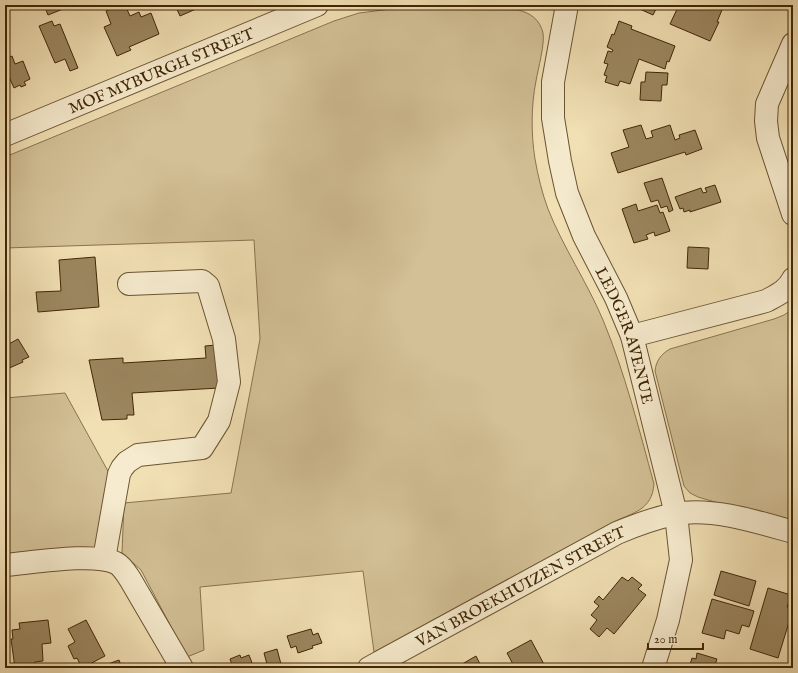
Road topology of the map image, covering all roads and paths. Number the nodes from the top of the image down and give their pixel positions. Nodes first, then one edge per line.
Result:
1 (317, 5) edge
2 (567, 5) edge
3 (793, 44) edge
4 (5, 135) edge
5 (793, 214) edge
6 (793, 279) edge
7 (129, 284) dead end
8 (632, 336) junction
9 (676, 514) junction
10 (793, 532) edge
11 (104, 559) junction
12 (5, 565) edge
13 (182, 668) edge
14 (368, 668) edge
15 (653, 668) edge

1 - 4 street, MOF MYBURGH STREET
2 - 8 street, LEDGER AVENUE
3 - 5 street
6 - 8 street
7 - 11 street
8 - 9 street, LEDGER AVENUE
9 - 10 street, VAN BROEKHUIZEN STREET
9 - 14 street, VAN BROEKHUIZEN STREET
9 - 15 street, LEDGER AVENUE
11 - 12 street
11 - 13 street

